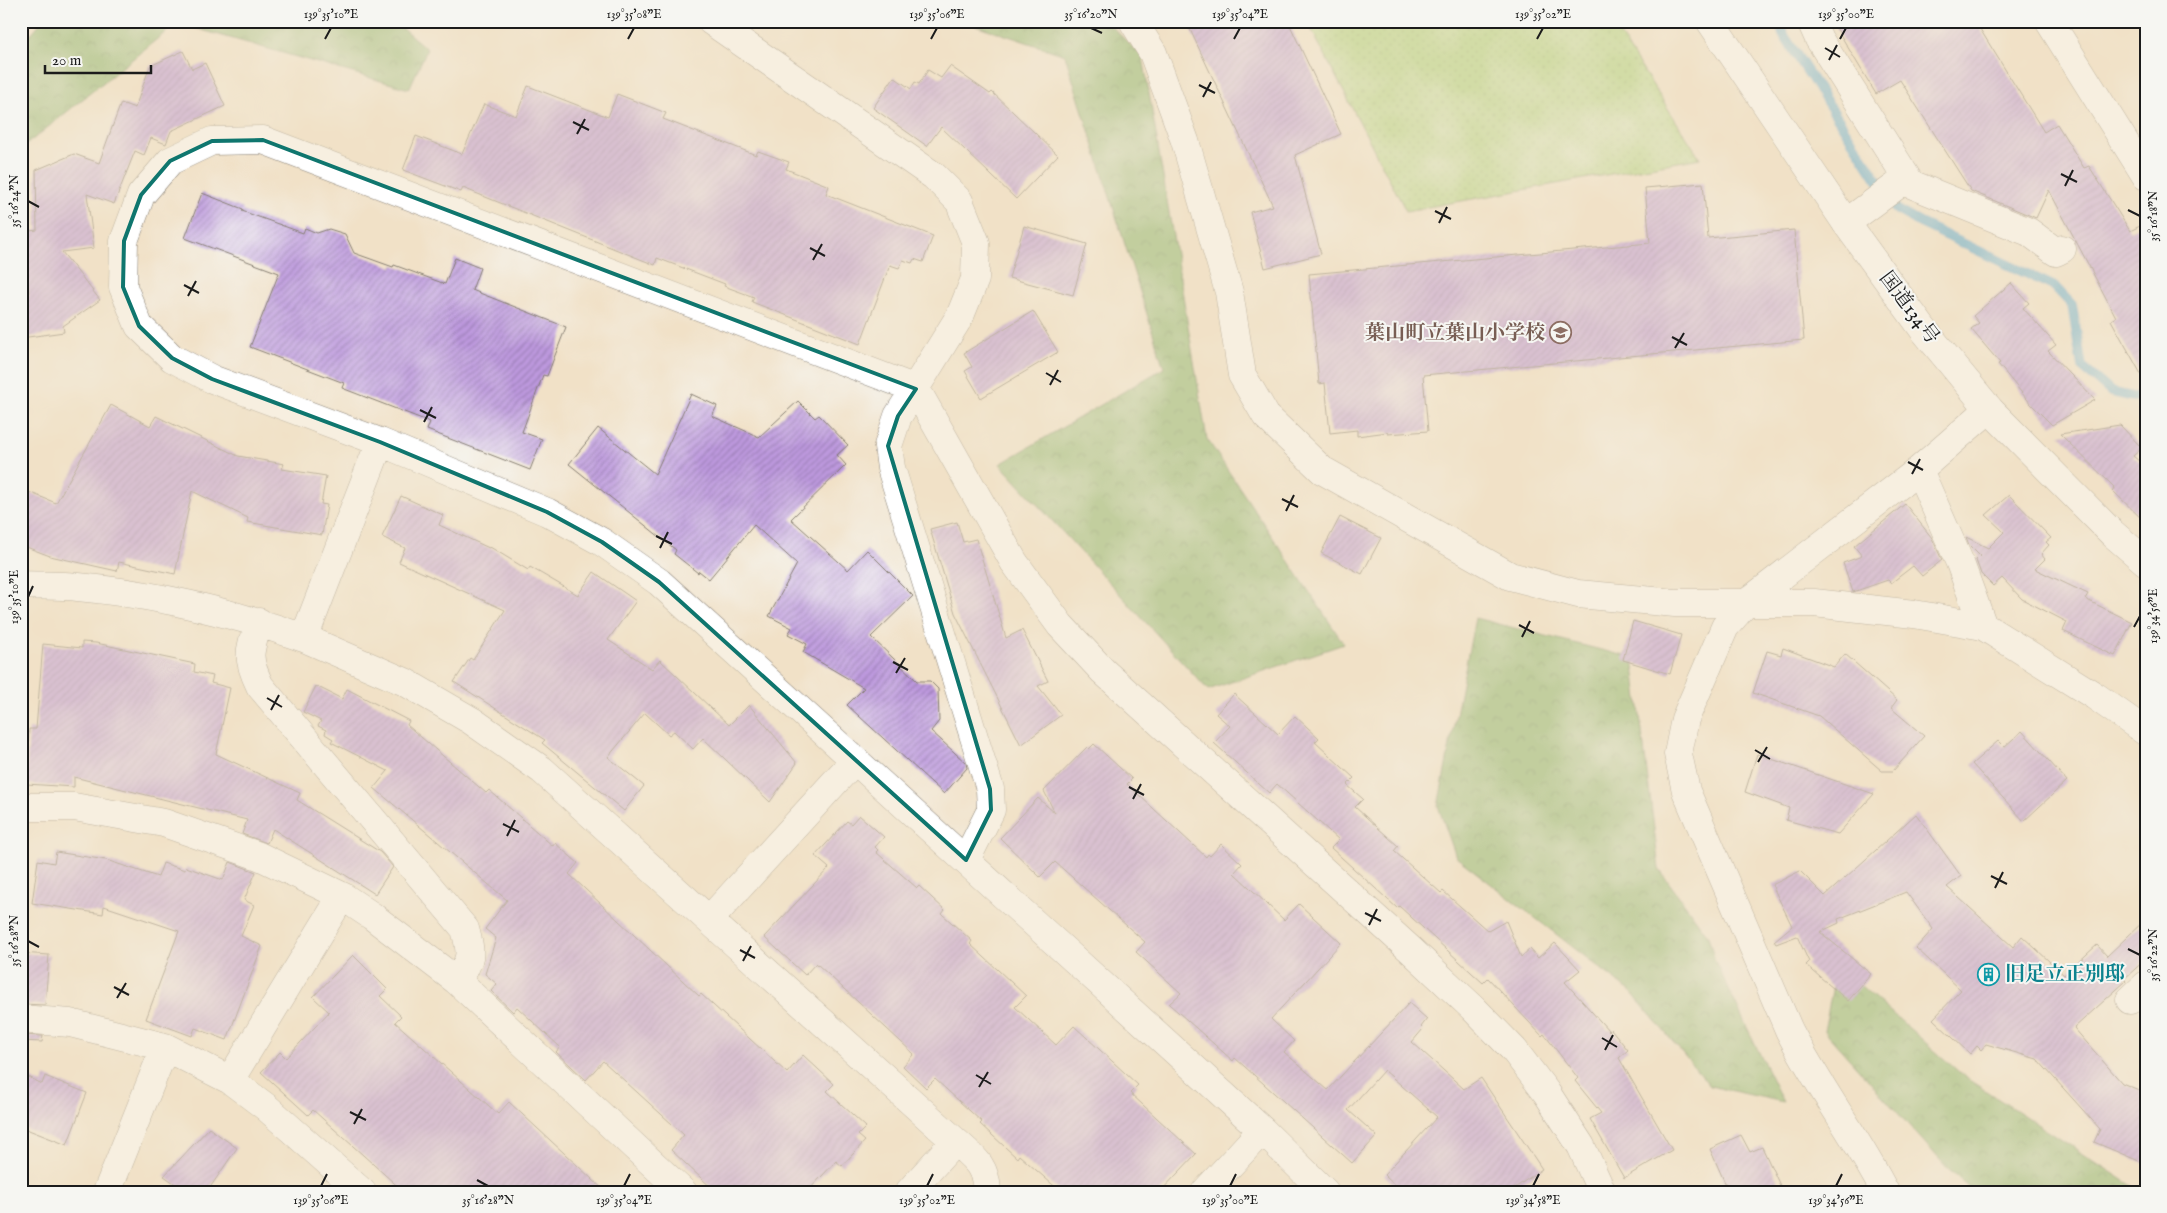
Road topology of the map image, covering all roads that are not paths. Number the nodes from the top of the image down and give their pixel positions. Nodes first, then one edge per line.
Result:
1 (711, 21) edge
2 (1133, 21) edge
3 (1710, 21) edge
4 (1811, 21) edge
5 (2048, 21) edge
6 (2146, 176) edge
7 (1904, 181) junction
8 (1846, 223) junction
9 (2062, 249) dead end
10 (916, 389) junction
11 (1989, 409) junction
12 (380, 442) junction
13 (1919, 470) junction
14 (2146, 562) edge
15 (21, 586) edge
16 (1745, 604) junction
17 (260, 622) junction
18 (1983, 626) junction
19 (304, 638) junction
20 (2146, 732) edge
21 (855, 760) junction
22 (21, 807) edge
23 (966, 860) junction
24 (342, 896) junction
25 (709, 920) junction
26 (457, 981) junction
27 (21, 1019) edge
28 (165, 1046) junction
29 (230, 1080) junction
30 (1262, 1130) junction
31 (955, 1141) junction
32 (107, 1192) edge
33 (362, 1192) edge
34 (683, 1192) edge
35 (909, 1192) edge
36 (987, 1192) edge
37 (1205, 1192) edge
38 (1325, 1192) edge
39 (1602, 1192) edge
40 (1885, 1192) edge

1 - 10 main road
2 - 16 main road
3 - 8 main road, 国道134号
4 - 7 main road
5 - 6 main road
7 - 8 main road
7 - 9 main road
8 - 11 main road, 国道134号
10 - 12 main road
10 - 23 main road
10 - 39 main road
11 - 13 main road
11 - 14 main road, 国道134号
12 - 19 main road
12 - 21 main road
13 - 16 main road
13 - 18 main road
15 - 17 main road
16 - 18 main road
16 - 40 main road
17 - 19 main road
17 - 26 main road
18 - 20 main road
19 - 25 main road
21 - 23 main road
21 - 25 main road
22 - 24 main road
23 - 30 main road
24 - 26 main road
24 - 29 main road
25 - 31 main road
26 - 34 main road
27 - 28 main road
28 - 29 main road
28 - 32 main road
29 - 33 main road
30 - 37 main road
30 - 38 main road
31 - 35 main road
31 - 36 main road

